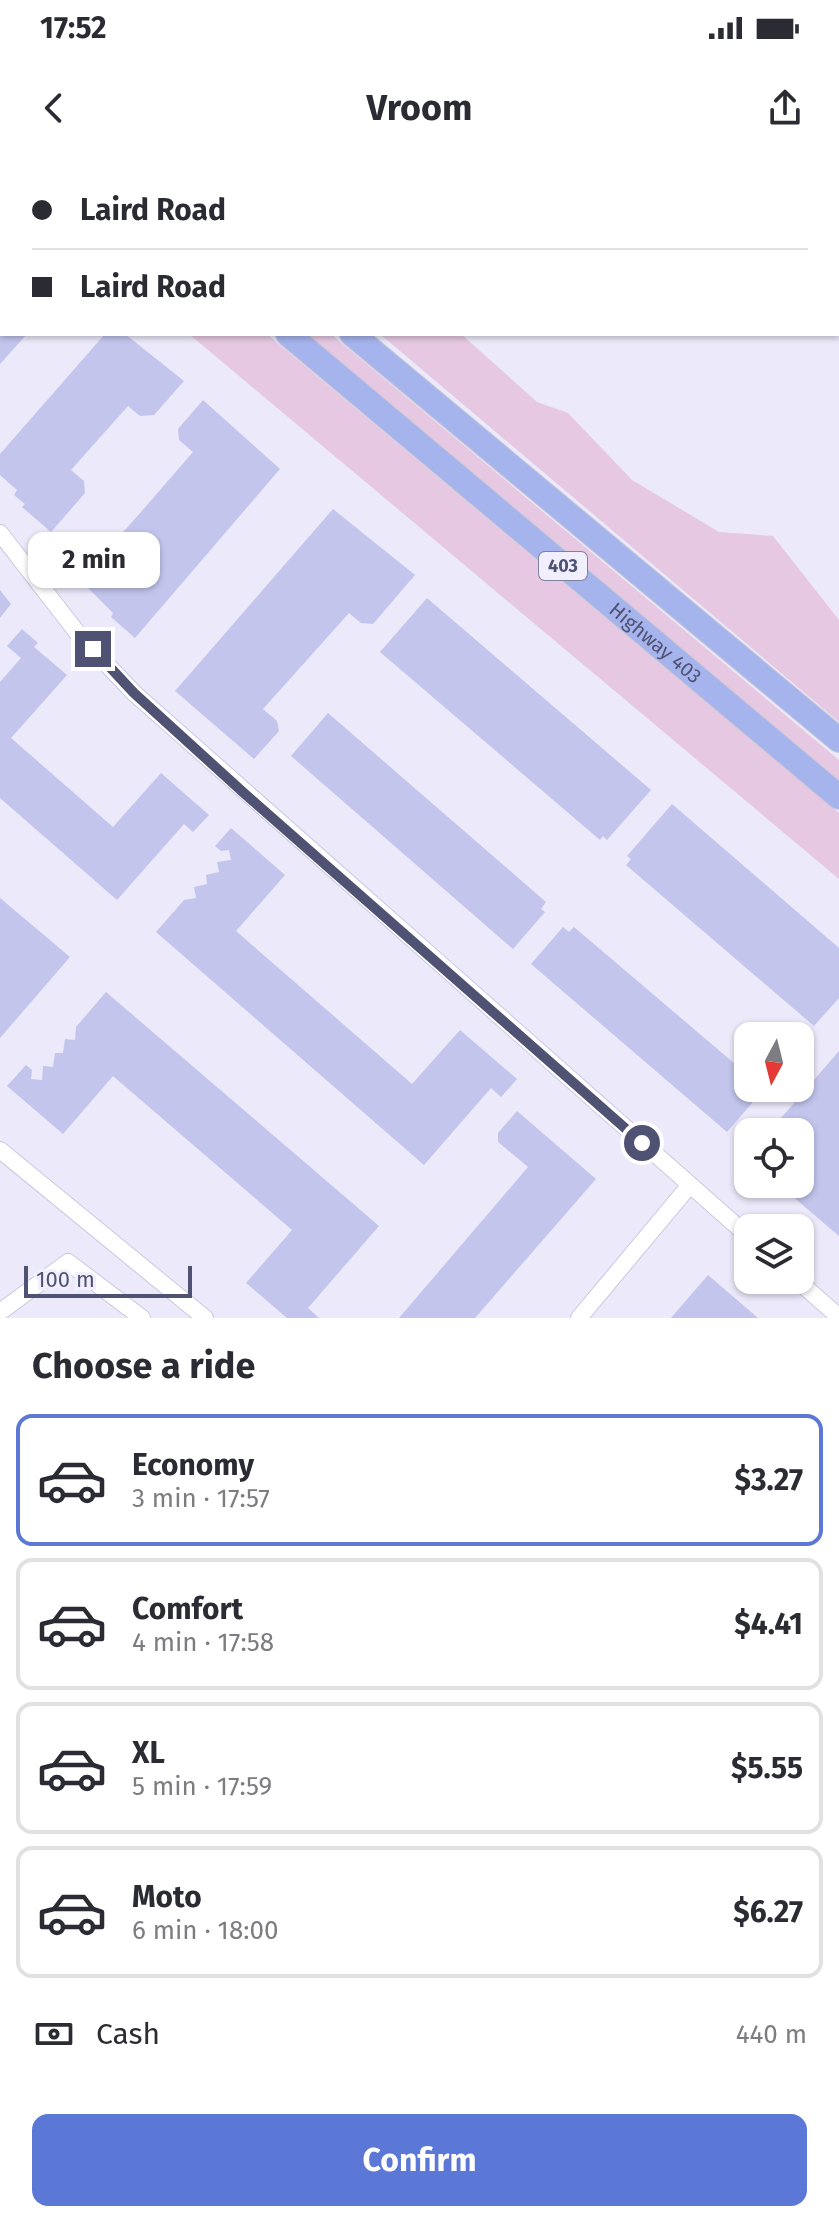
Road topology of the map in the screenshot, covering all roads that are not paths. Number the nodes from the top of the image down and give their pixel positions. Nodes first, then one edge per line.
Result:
1 (290, 336) edge
2 (354, 336) edge
3 (0, 533) edge
4 (839, 740) edge
5 (839, 797) edge
6 (0, 1150) edge
7 (690, 1185) junction
8 (734, 1224) edge
9 (813, 1294) edge
10 (0, 1312) edge
11 (839, 1317) edge
12 (142, 1318) edge
13 (205, 1318) edge
14 (579, 1318) edge

1 - 5 highway, Highway 403 / 403
2 - 4 highway, 403
3 - 7 street
6 - 13 street
7 - 8 street
7 - 14 street
9 - 11 street
10 - 12 street

